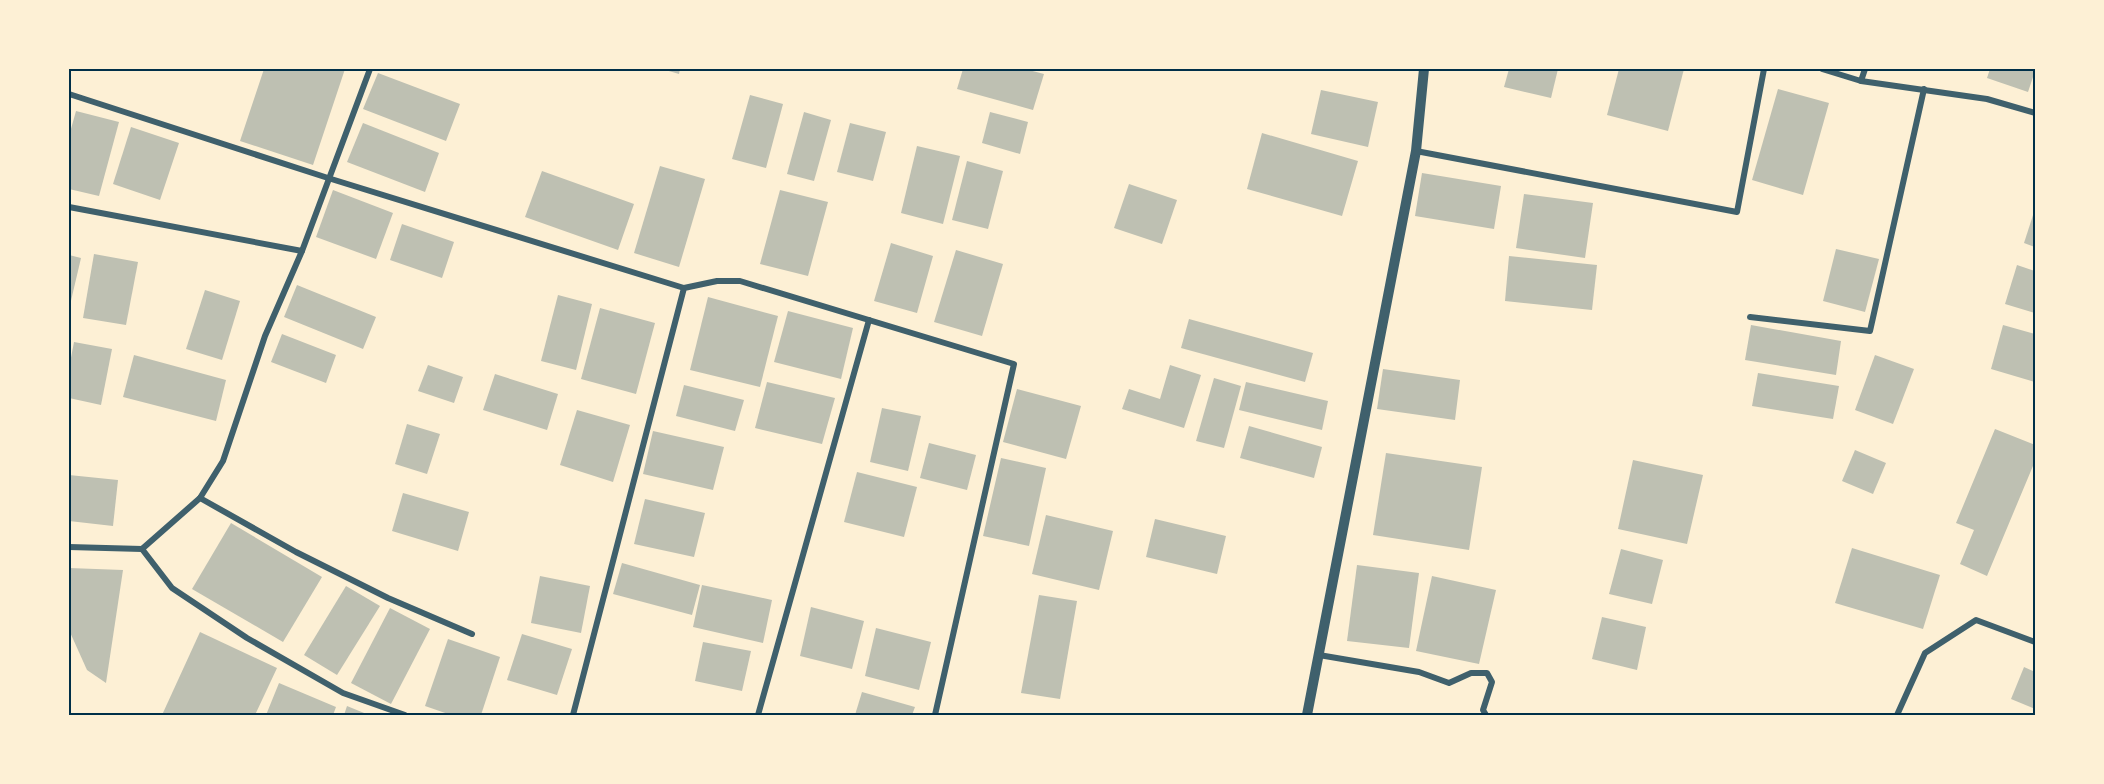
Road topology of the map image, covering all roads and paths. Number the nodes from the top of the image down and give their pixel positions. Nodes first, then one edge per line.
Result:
1 (370, 69) edge
2 (1424, 69) edge
3 (1764, 69) edge
4 (1822, 69) edge
5 (1865, 69) edge
6 (1862, 81) junction
7 (1924, 89) junction
8 (69, 94) edge
9 (2035, 112) edge
10 (1416, 151) junction
11 (328, 178) junction
12 (69, 207) edge
13 (302, 251) junction
14 (684, 288) junction
15 (1750, 317) dead end
16 (869, 320) junction
17 (200, 498) junction
18 (69, 547) edge
19 (142, 549) junction
20 (472, 634) dead end
21 (2035, 642) edge
22 (1319, 655) junction
23 (405, 715) edge
24 (573, 715) edge
25 (758, 715) edge
26 (935, 715) edge
27 (1307, 715) edge
28 (1486, 715) edge
29 (1897, 715) edge

1 - 11 street
2 - 10 street
3 - 10 street
4 - 6 street
5 - 6 street
6 - 7 street
7 - 9 street
7 - 15 street
8 - 11 street
10 - 22 street
11 - 13 street
11 - 14 street
12 - 13 street
13 - 17 street
14 - 16 street
14 - 24 street
16 - 25 street
16 - 26 street
17 - 19 street
17 - 20 street
18 - 19 street
19 - 23 street
21 - 29 street
22 - 27 street
22 - 28 street

